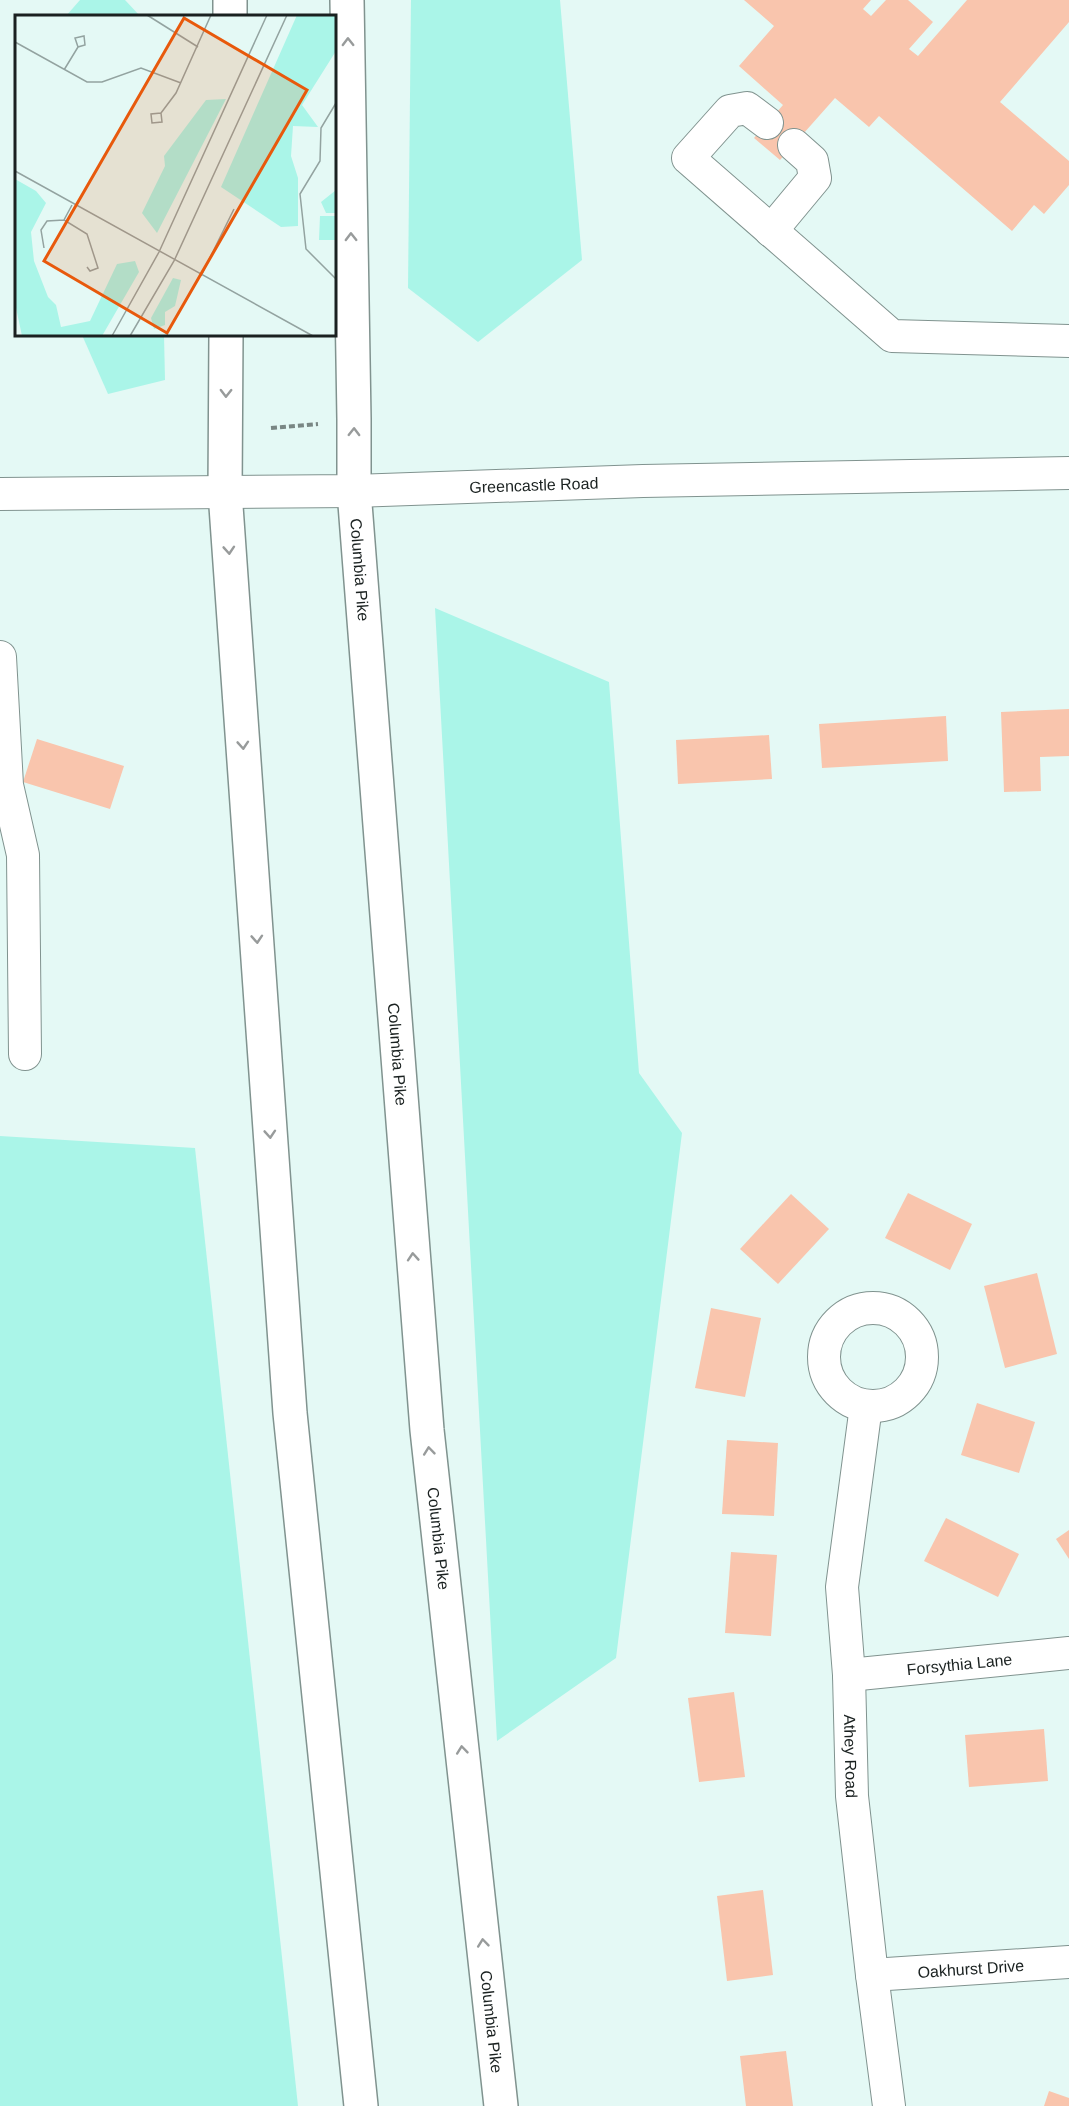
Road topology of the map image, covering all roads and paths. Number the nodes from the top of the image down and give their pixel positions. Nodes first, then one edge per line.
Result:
1 (347, 0) edge
2 (767, 123) dead end
3 (794, 145) dead end
4 (771, 231) junction
5 (226, 336) edge
6 (1069, 341) edge
7 (318, 424) dead end
8 (271, 428) dead end
9 (1069, 473) edge
10 (354, 490) junction
11 (225, 492) junction
12 (0, 494) edge
13 (0, 657) edge
14 (25, 1054) dead end
15 (866, 1406) dead end
16 (1069, 1653) edge
17 (849, 1675) junction
18 (1069, 1962) edge
19 (872, 1975) junction
20 (361, 2106) edge
21 (501, 2106) edge
22 (889, 2106) edge

10 -> 1 highway, Columbia Pike
2 - 4 street
3 - 4 street
4 - 6 street
5 -> 11 highway
7 - 8 path
9 - 10 street, Greencastle Road
10 - 11 street, Greencastle Road
21 -> 10 highway, Columbia Pike
11 - 12 street, Greencastle Road
11 -> 20 highway
13 - 14 street
15 - 17 street, Athey Road
16 - 17 street, Forsythia Lane
17 - 19 street, Athey Road
18 - 19 street, Oakhurst Drive
19 - 22 street, Athey Road

